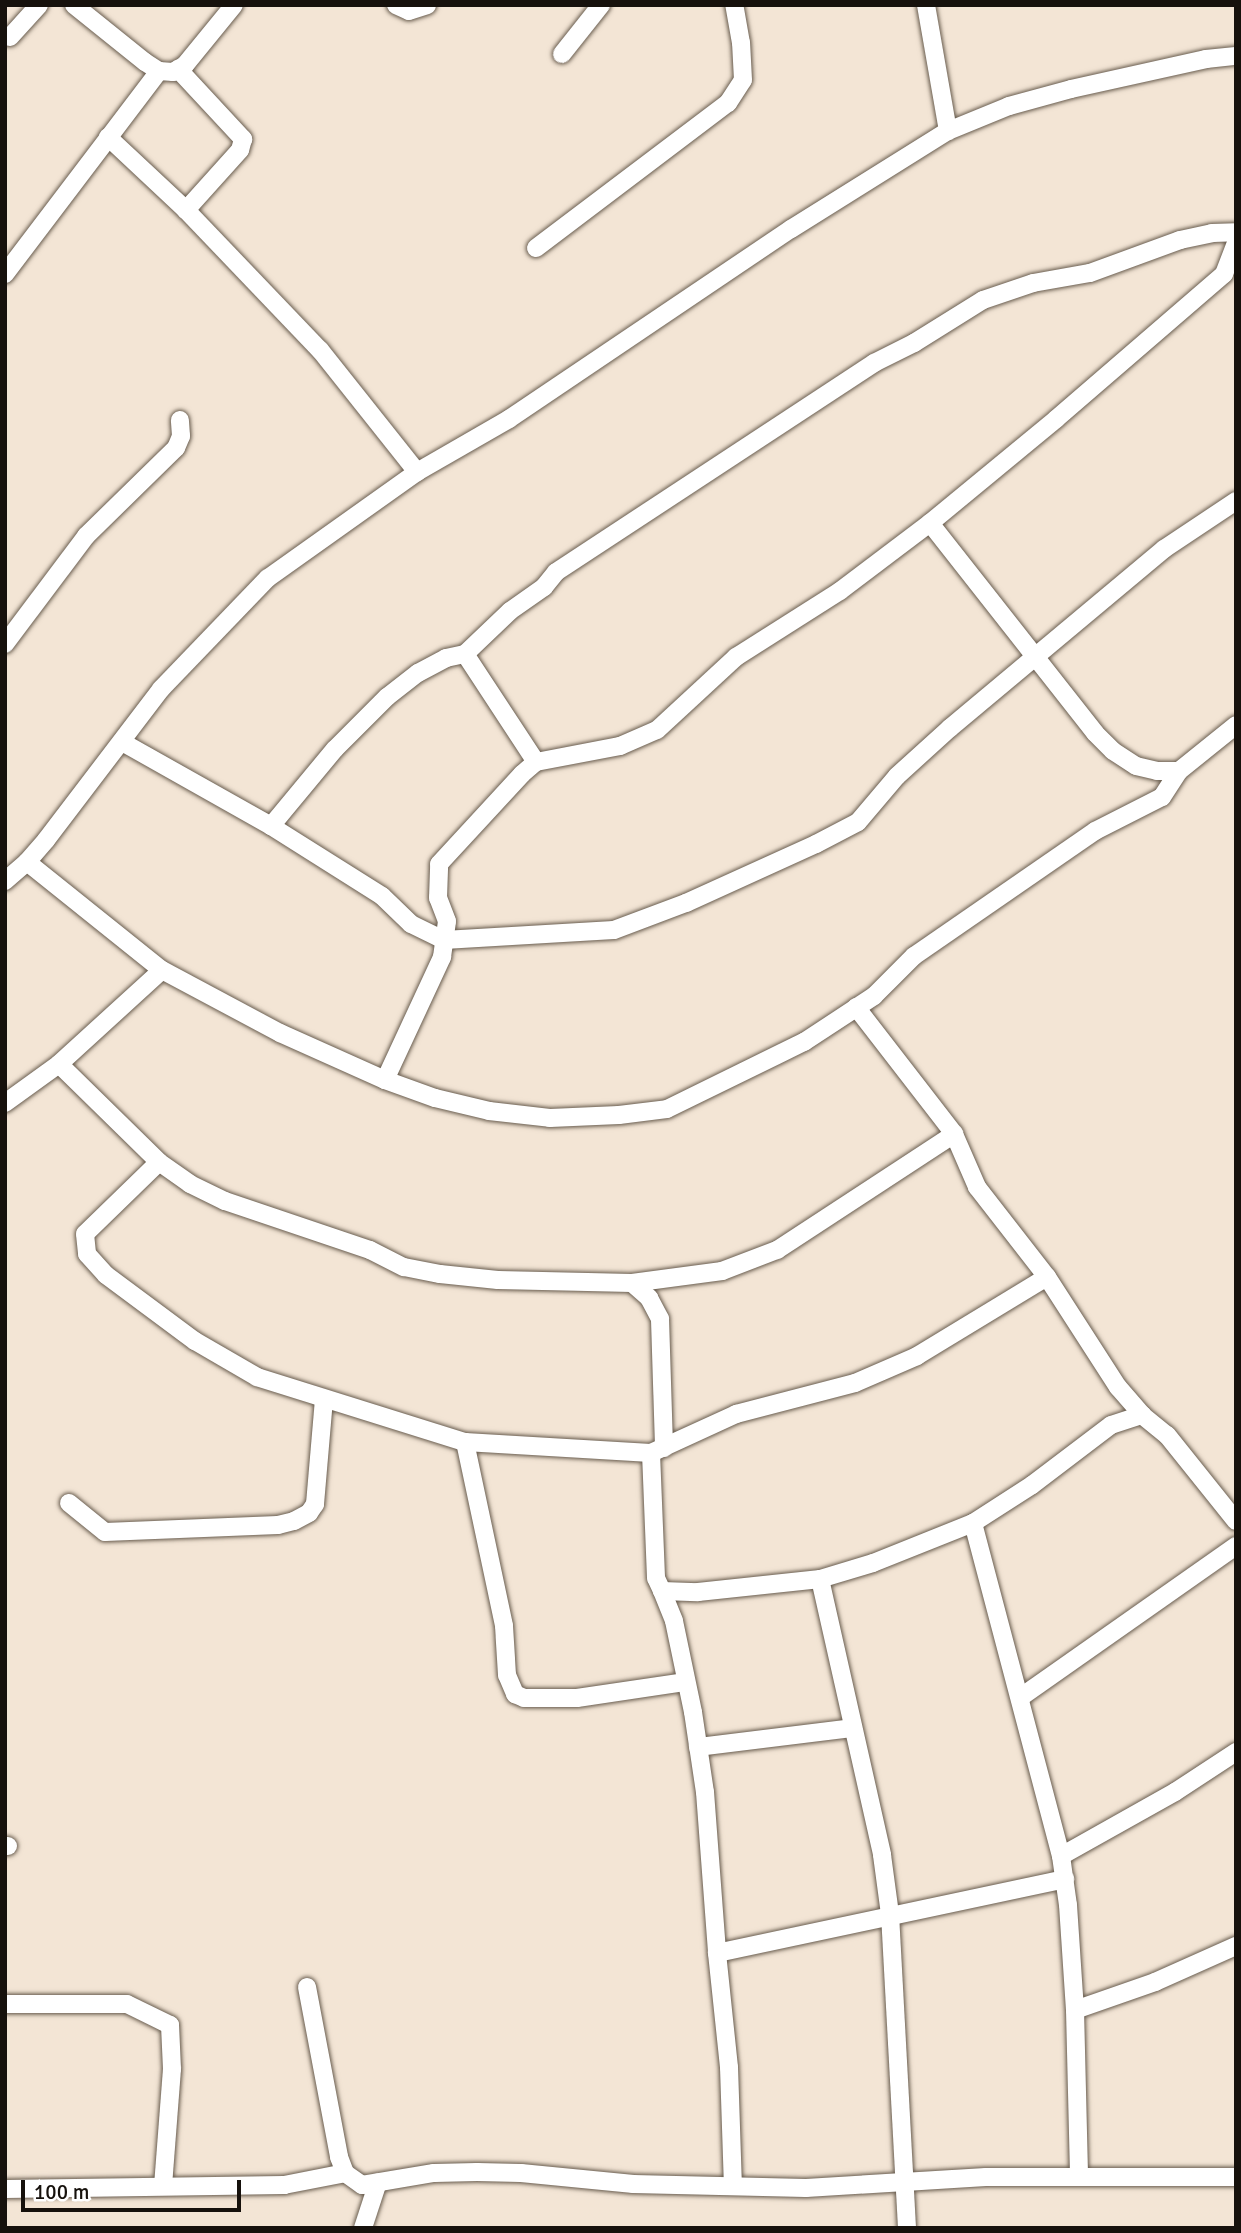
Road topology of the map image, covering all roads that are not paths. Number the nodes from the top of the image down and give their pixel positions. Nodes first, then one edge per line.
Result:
1 (39, 5) edge
2 (74, 5) edge
3 (234, 5) edge
4 (396, 5) edge
5 (427, 5) edge
6 (601, 5) edge
7 (734, 5) edge
8 (926, 5) edge
9 (10, 37) dead end
10 (562, 54) dead end
11 (1236, 56) edge
12 (178, 69) junction
13 (159, 71) junction
14 (948, 131) junction
15 (108, 137) junction
16 (186, 210) junction
17 (1236, 232) edge
18 (1236, 243) edge
19 (536, 248) dead end
20 (5, 274) edge
21 (180, 420) dead end
22 (417, 472) junction
23 (1236, 501) edge
24 (930, 523) junction
25 (5, 644) edge
26 (465, 654) junction
27 (1035, 658) junction
28 (1236, 724) edge
29 (122, 742) junction
30 (536, 762) junction
31 (1179, 771) junction
32 (271, 826) junction
33 (27, 862) junction
34 (5, 881) edge
35 (444, 940) junction
36 (162, 970) junction
37 (856, 1007) junction
38 (59, 1064) junction
39 (385, 1080) junction
40 (5, 1103) edge
41 (954, 1134) junction
42 (159, 1161) junction
43 (1048, 1277) junction
44 (632, 1283) junction
45 (324, 1400) junction
46 (1142, 1415) junction
47 (465, 1443) junction
48 (658, 1451) junction
49 (69, 1503) dead end
50 (1236, 1521) edge
51 (973, 1523) junction
52 (1236, 1546) edge
53 (820, 1579) junction
54 (662, 1591) junction
55 (686, 1682) junction
56 (1021, 1697) junction
57 (853, 1728) junction
58 (698, 1747) junction
59 (1236, 1752) edge
60 (1061, 1856) junction
61 (1065, 1879) junction
62 (890, 1914) junction
63 (1236, 1946) edge
64 (717, 1953) junction
65 (307, 1987) dead end
66 (5, 2004) edge
67 (1074, 2010) junction
68 (345, 2173) junction
69 (1079, 2176) junction
70 (1236, 2177) edge
71 (905, 2181) junction
72 (378, 2182) junction
73 (163, 2186) junction
74 (733, 2186) junction
75 (5, 2189) edge
76 (363, 2228) edge
77 (907, 2228) edge

1 - 9 street
2 - 13 street
3 - 12 street
4 - 5 street
6 - 10 street
7 - 19 street
8 - 14 street
11 - 14 street
12 - 13 street
12 - 16 street
13 - 15 street
14 - 22 street
15 - 16 street
15 - 20 street
16 - 22 street
17 - 26 street
18 - 24 street
21 - 25 street
22 - 29 street
23 - 27 street
24 - 27 street
24 - 30 street
26 - 30 street
26 - 32 street
27 - 31 street
27 - 35 street
28 - 31 street
29 - 32 street
29 - 33 street
30 - 35 street
31 - 37 street
32 - 35 street
33 - 34 street
33 - 36 street
35 - 39 street
36 - 38 street
36 - 39 street
37 - 39 street
37 - 41 street
38 - 40 street
38 - 42 street
41 - 43 street
41 - 44 street
42 - 44 street
42 - 45 street
43 - 46 street
43 - 48 street
44 - 48 street
45 - 47 street
45 - 49 street
46 - 50 street
46 - 51 street
47 - 48 street
47 - 55 street
48 - 54 street
51 - 53 street
51 - 56 street
52 - 56 street
53 - 54 street
53 - 57 street
54 - 55 street
55 - 58 street
56 - 60 street
57 - 58 street
57 - 62 street
58 - 64 street
59 - 60 street
60 - 61 street
61 - 62 street
61 - 67 street
62 - 64 street
62 - 71 street
63 - 67 street
64 - 74 street
65 - 68 street
66 - 73 street
67 - 69 street
68 - 72 street
68 - 73 street
69 - 70 street
69 - 71 street
71 - 74 street
71 - 77 street
72 - 74 street
72 - 76 street
73 - 75 street

